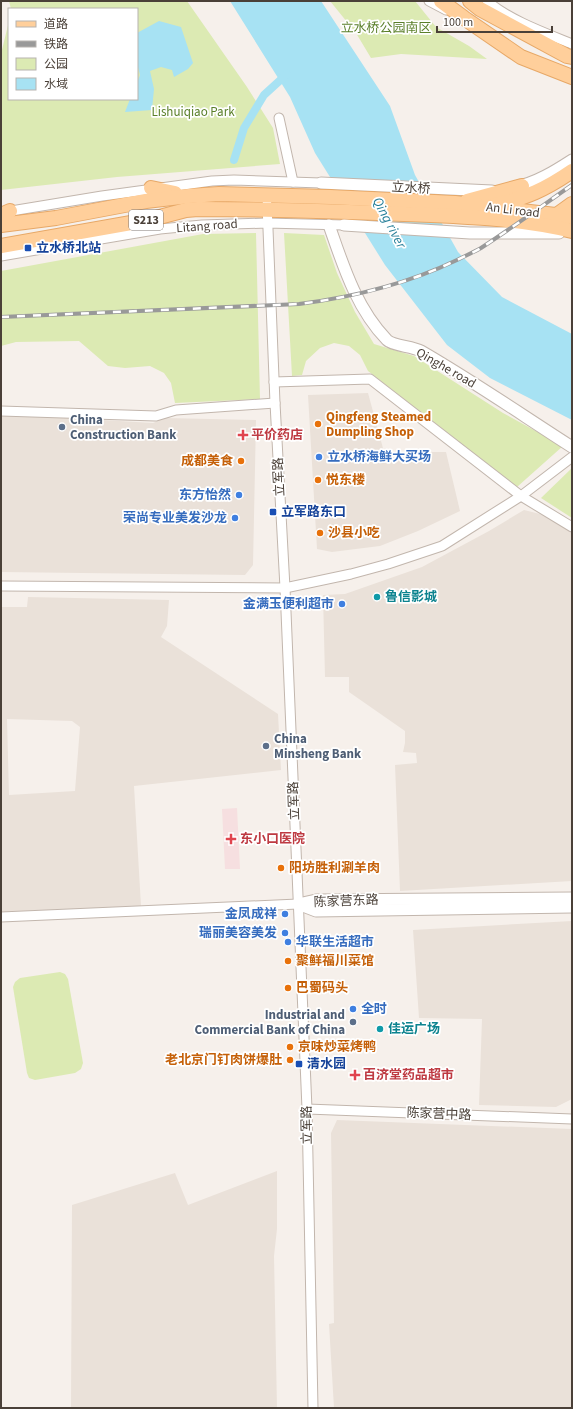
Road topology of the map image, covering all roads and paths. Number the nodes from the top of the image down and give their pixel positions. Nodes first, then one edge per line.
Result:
1 (429, 1) edge
2 (441, 1) edge
3 (470, 1) edge
4 (487, 1) edge
5 (464, 18) junction
6 (572, 44) edge
7 (572, 57) edge
8 (572, 77) edge
9 (279, 118) dead end
10 (572, 160) edge
11 (572, 171) edge
12 (293, 182) junction
13 (321, 183) joint
14 (522, 186) joint
15 (151, 188) junction
16 (267, 195) junction
17 (189, 196) junction
18 (454, 196) junction
19 (572, 204) edge
20 (337, 211) joint
21 (4, 213) edge
22 (485, 213) junction
23 (267, 216) junction
24 (467, 217) joint
25 (572, 217) edge
26 (552, 220) junction
27 (139, 221) junction
28 (329, 224) junction
29 (1, 225) edge
30 (344, 225) joint
31 (572, 232) edge
32 (522, 233) junction
33 (121, 236) junction
34 (1, 246) edge
35 (1, 256) edge
36 (274, 382) junction
37 (275, 403) junction
38 (1, 411) edge
39 (572, 447) edge
40 (572, 457) edge
41 (521, 496) junction
42 (572, 527) edge
43 (1, 586) edge
44 (286, 588) junction
45 (572, 898) edge
46 (298, 904) junction
47 (572, 907) edge
48 (1, 917) edge
49 (307, 1108) junction
50 (572, 1119) edge
51 (313, 1408) edge

1 - 5 street
2 - 5 main road
3 - 7 main road
4 - 6 street
5 - 8 main road
9 - 12 street
10 - 14 street
11 - 22 main road
12 - 13 street, S213
12 - 15 street, S213
13 - 18 street, 立水桥
14 - 18 main road
15 - 17 main road
15 - 21 street, S213
16 - 17 main road, S213
16 - 18 main road, 立水桥 / S213
16 - 23 street, 立军路
17 - 29 main road, S213
18 - 22 main road, An Li road
19 - 26 main road
20 - 23 main road, Litang road / S213
20 - 24 main road, 立水桥
22 - 24 main road, An Li road
22 - 26 main road, An Li road
22 - 32 main road
23 - 27 main road, Litang road / S213
23 - 28 street, Litang road / S213
23 - 33 street, Litang road / S213
23 - 36 street, 立军路
25 - 26 main road, An Li road
26 - 31 main road, An Li road
27 - 33 main road
27 - 34 main road, Litang road / S213
28 - 30 street, Litang road / S213
28 - 39 street, Qinghe road
30 - 32 street, An Li road
31 - 32 street, An Li road
33 - 35 street, Litang road / S213
36 - 37 street, 立军路
36 - 41 street
37 - 38 street
37 - 44 street, 立军路
40 - 41 street
41 - 42 street
41 - 44 street
43 - 44 street
44 - 46 street, 立军路
45 - 46 street, 陈家营东路
46 - 47 street, 陈家营东路
46 - 48 street
46 - 49 street, 立军路
49 - 50 street, 陈家营中路
49 - 51 street, 立军路

